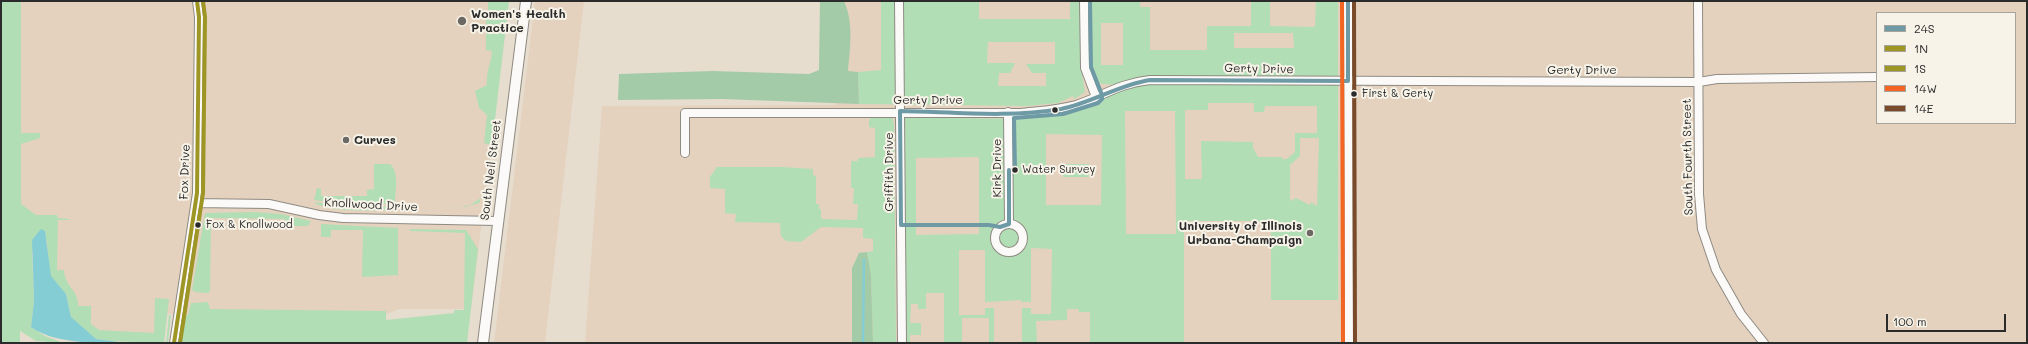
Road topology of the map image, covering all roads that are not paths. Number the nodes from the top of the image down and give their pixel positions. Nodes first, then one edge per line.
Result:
1 (197, 1) edge
2 (526, 1) edge
3 (899, 1) edge
4 (1084, 1) edge
5 (1348, 1) edge
6 (1698, 1) edge
7 (1876, 77) edge
8 (1348, 81) junction
9 (1699, 82) junction
10 (1096, 97) junction
11 (900, 111) junction
12 (1008, 112) junction
13 (685, 153) dead end
14 (196, 203) junction
15 (497, 221) junction
16 (1009, 224) dead end
17 (174, 343) edge
18 (483, 343) edge
19 (902, 343) edge
20 (1349, 343) edge
21 (1764, 343) edge

1 - 14 street, Fox Drive
2 - 15 main road, South Neil Street
3 - 11 street, Griffith Drive
4 - 10 street
5 - 8 street
6 - 9 street, South Fourth Street
7 - 9 street, Gerty Drive
8 - 9 street, Gerty Drive
8 - 10 street, Gerty Drive
8 - 20 street
9 - 21 street, South Fourth Street
10 - 12 street, Gerty Drive
11 - 12 street, Gerty Drive
11 - 13 street, Gerty Drive
11 - 19 street, Griffith Drive
12 - 16 street, Kirk Drive
14 - 15 street, Knollwood Drive
14 - 17 street, Fox Drive
15 - 18 main road, South Neil Street

